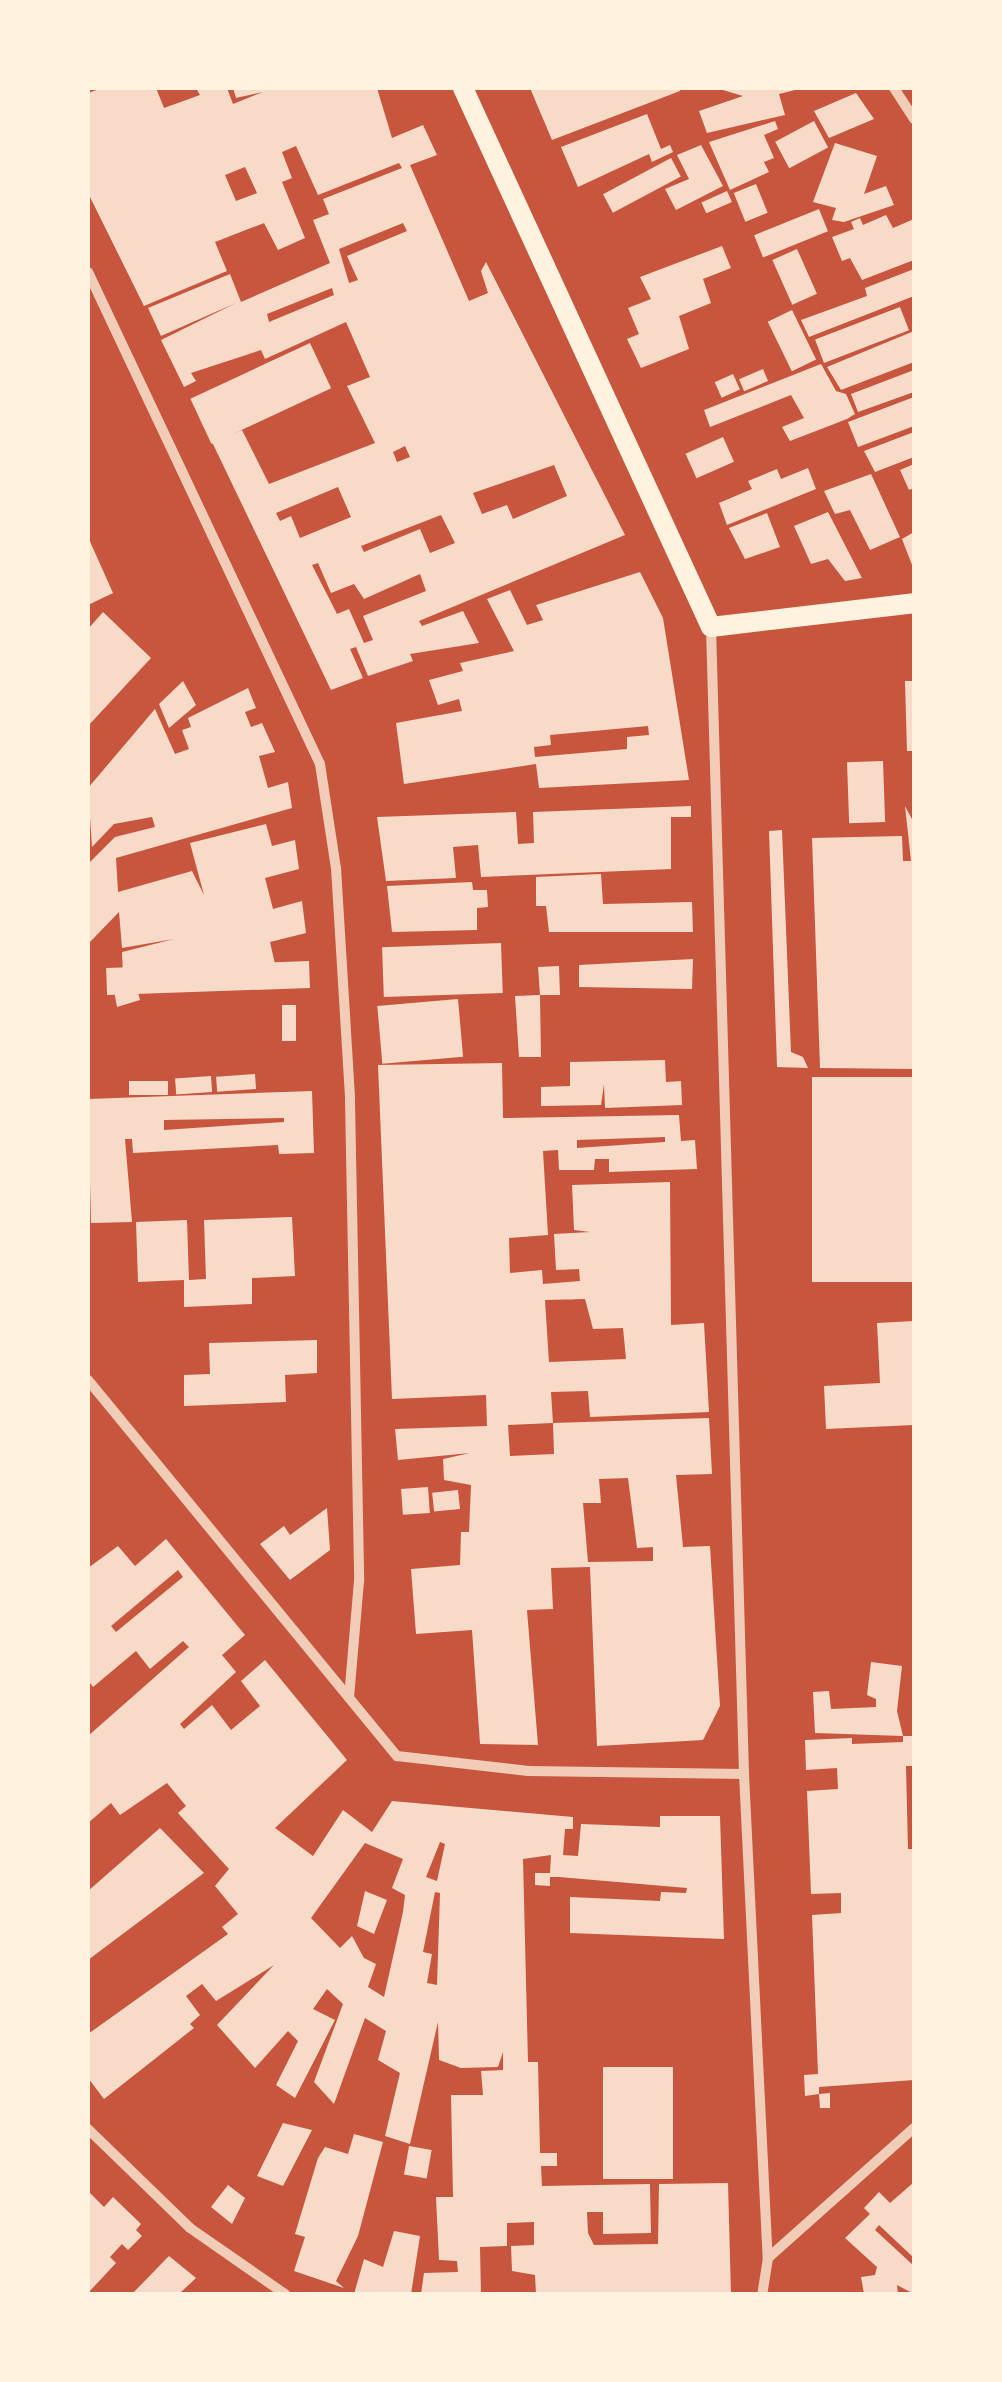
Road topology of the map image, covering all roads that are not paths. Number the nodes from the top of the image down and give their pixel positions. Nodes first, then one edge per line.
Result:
1 (463, 88) edge
2 (894, 88) edge
3 (914, 119) edge
4 (88, 272) edge
5 (914, 604) edge
6 (711, 626) junction
7 (88, 1380) edge
8 (349, 1698) junction
9 (744, 1774) junction
10 (88, 2128) edge
11 (914, 2128) edge
12 (768, 2258) junction
13 (285, 2294) edge
14 (762, 2294) edge

1 - 6 main road
2 - 3 street
4 - 8 street
5 - 6 main road
6 - 9 street
7 - 8 street
8 - 9 street
9 - 12 street
10 - 13 street
11 - 12 street
12 - 14 street

